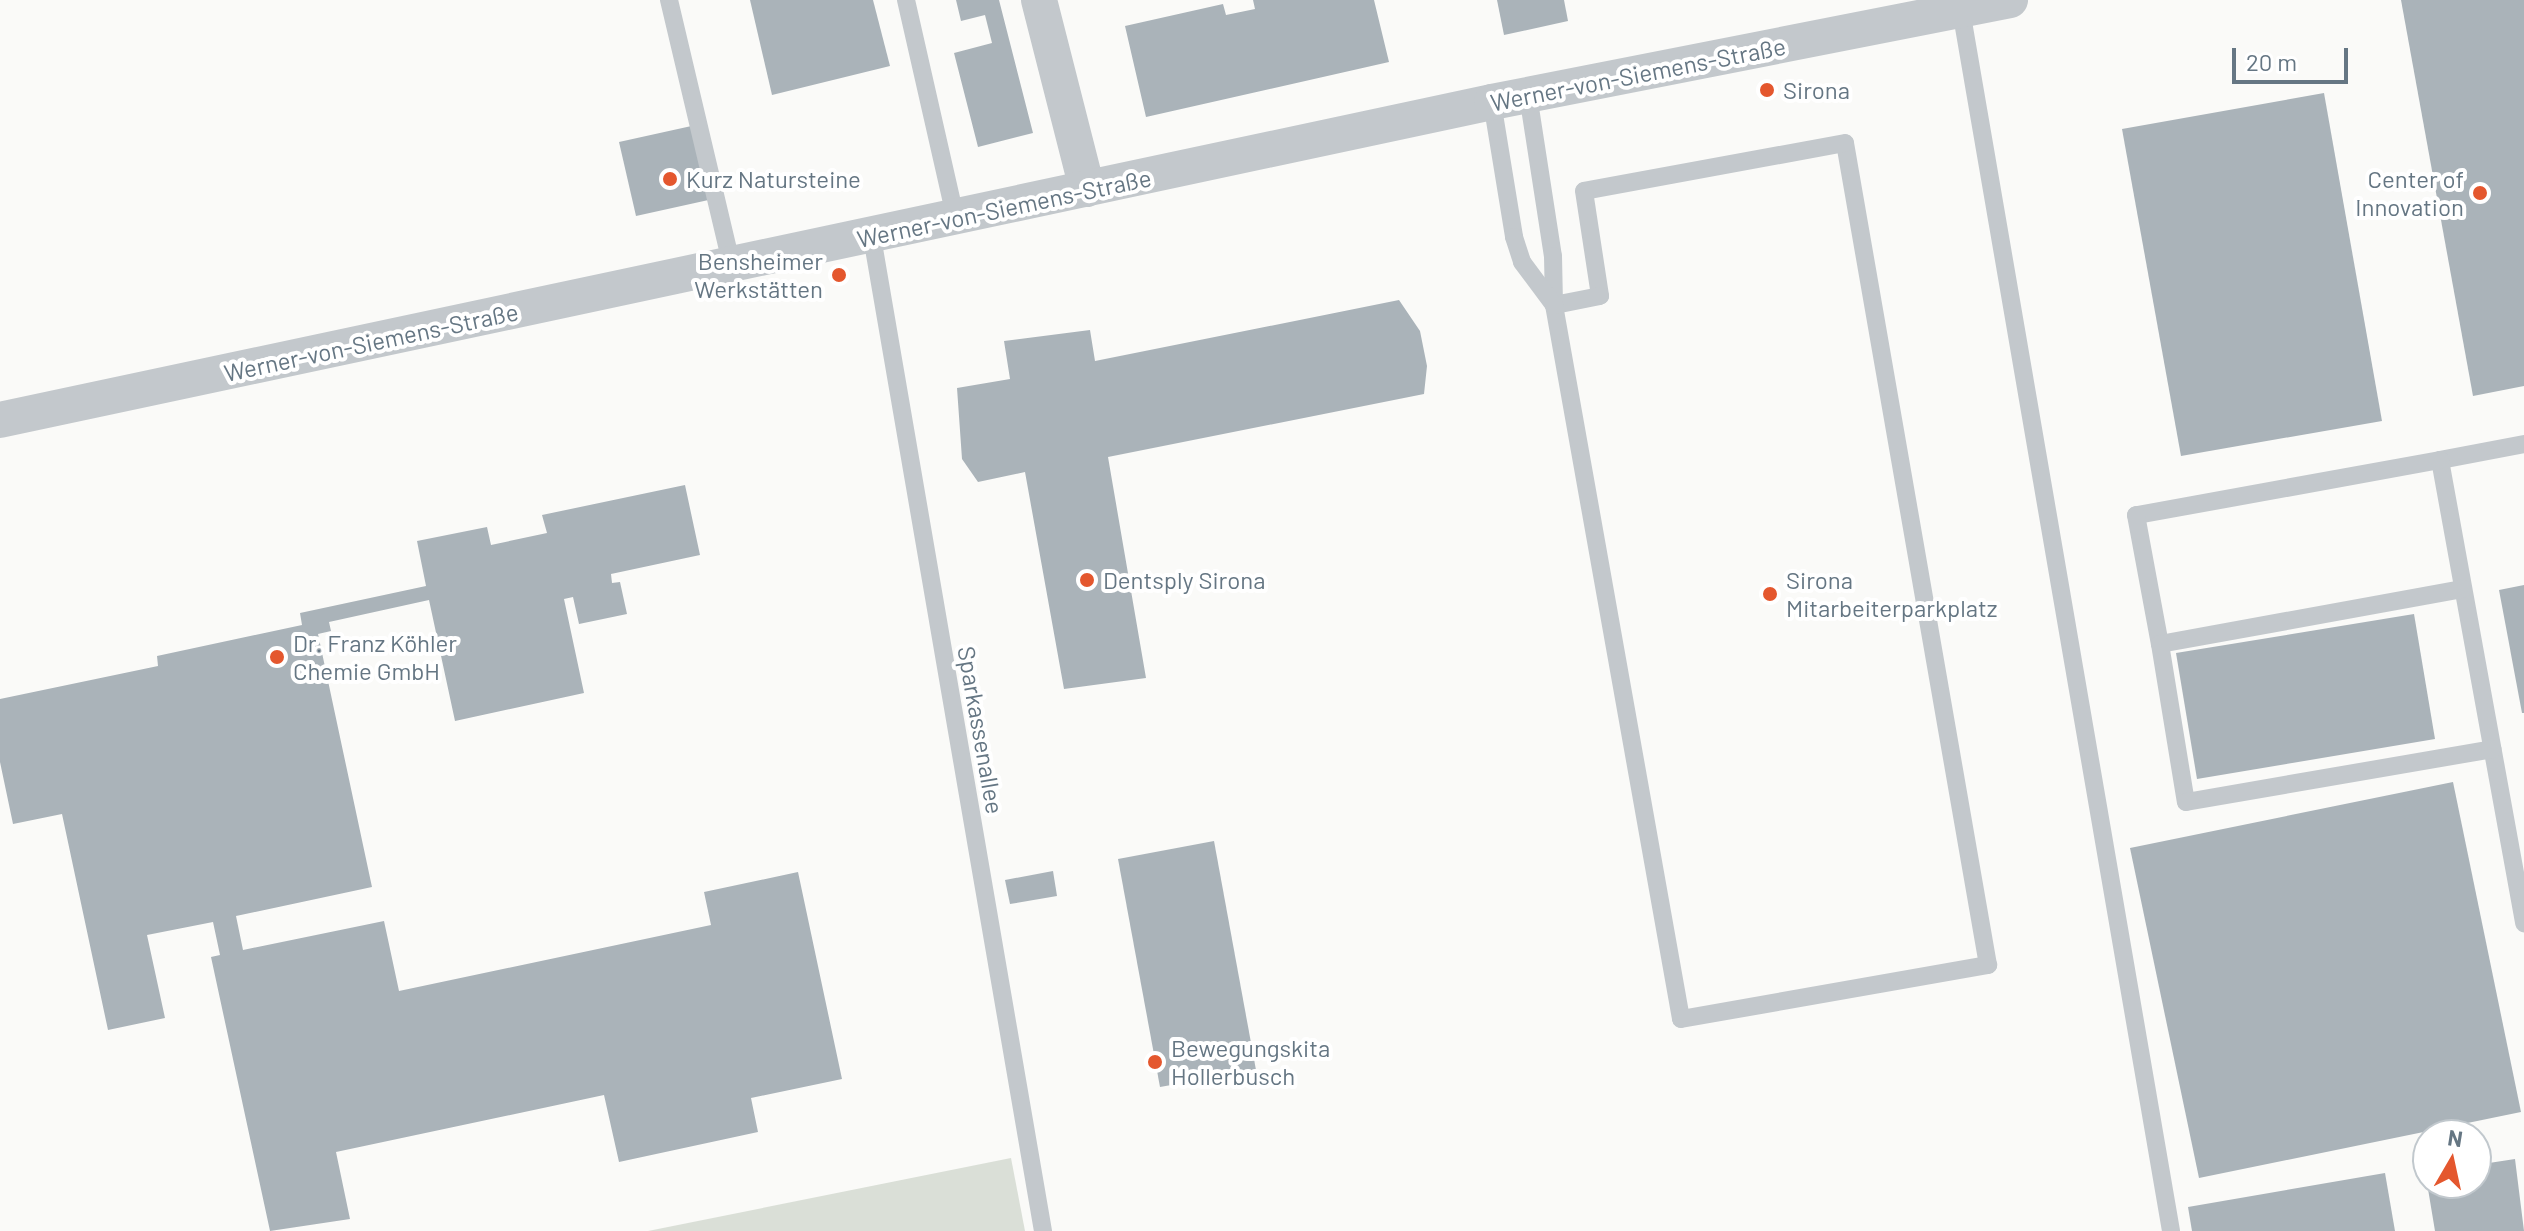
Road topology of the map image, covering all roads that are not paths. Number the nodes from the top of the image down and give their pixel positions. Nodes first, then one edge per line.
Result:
1 (669, 0) edge
2 (906, 0) edge
3 (1039, 0) edge
4 (2010, 0) edge
5 (1960, 5) edge
6 (1528, 95) junction
7 (1492, 102) junction
8 (1087, 189) junction
9 (956, 220) junction
10 (872, 237) junction
11 (732, 267) junction
12 (1554, 305) junction
13 (0, 420) edge
14 (2524, 444) edge
15 (2440, 460) junction
16 (2463, 589) junction
17 (2160, 644) junction
18 (2492, 749) junction
19 (2524, 923) edge
20 (1043, 1231) edge
21 (2171, 1231) edge

1 - 11 lane
2 - 9 lane
3 - 8 street
4 - 5 street, Werner-von-Siemens-Straße
5 - 6 street, Werner-von-Siemens-Straße
5 - 21 lane
6 - 7 street, Werner-von-Siemens-Straße
6 - 12 lane
7 - 8 street, Werner-von-Siemens-Straße
7 - 12 lane
8 - 9 street, Werner-von-Siemens-Straße
9 - 10 street, Werner-von-Siemens-Straße
10 - 11 street, Werner-von-Siemens-Straße
10 - 20 lane, Sparkassenallee
11 - 13 street, Werner-von-Siemens-Straße
12 - 12 lane
14 - 15 lane
15 - 16 lane
15 - 17 lane
16 - 17 lane
16 - 18 lane
17 - 18 lane
18 - 19 lane

